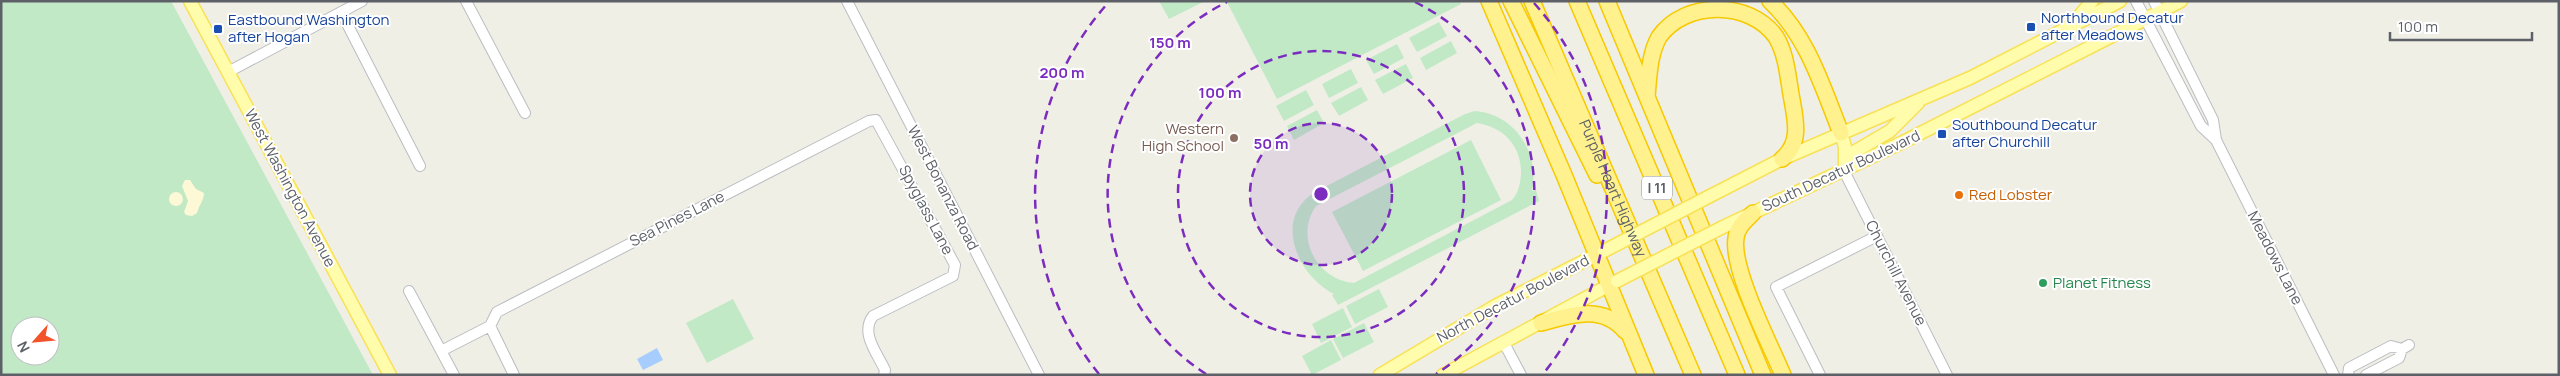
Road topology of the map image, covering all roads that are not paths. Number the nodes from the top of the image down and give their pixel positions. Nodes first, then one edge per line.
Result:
1 (190, 1) edge
2 (362, 1) edge
3 (466, 1) edge
4 (847, 1) edge
5 (1490, 1) edge
6 (1511, 1) edge
7 (1532, 1) edge
8 (1577, 1) edge
9 (1607, 1) edge
10 (1770, 1) edge
11 (2092, 1) edge
12 (2120, 1) edge
13 (2136, 1) edge
14 (2181, 1) edge
15 (2157, 7) edge
16 (341, 12) junction
17 (2147, 19) junction
18 (2063, 32) junction
19 (228, 72) junction
20 (1647, 98) junction
21 (1922, 99) junction
22 (525, 113) dead end
23 (872, 120) joint
24 (1841, 133) junction
25 (2216, 140) junction
26 (1782, 159) junction
27 (420, 166) dead end
28 (1844, 171) junction
29 (1753, 213) junction
30 (1649, 228) joint
31 (1877, 236) junction
32 (1600, 253) junction
33 (1613, 283) junction
34 (409, 291) dead end
35 (1669, 319) junction
36 (1541, 323) junction
37 (490, 326) junction
38 (1630, 339) junction
39 (1504, 342) junction
40 (441, 351) junction
41 (390, 375) edge
42 (454, 375) edge
43 (514, 375) edge
44 (884, 375) edge
45 (1039, 375) edge
46 (1380, 375) edge
47 (1443, 375) edge
48 (1521, 375) edge
49 (1646, 375) edge
50 (1693, 375) edge
51 (1737, 375) edge
52 (1763, 375) edge
53 (1784, 375) edge
54 (1820, 375) edge
55 (1947, 375) edge
56 (2334, 375) edge
57 (2348, 375) edge
58 (2366, 375) edge

1 - 19 main road, West Washington Avenue
2 - 16 street
3 - 22 street
4 - 45 street, West Bonanza Road
5 - 32 highway
6 - 35 highway
7 - 35 highway, Purple Heart Highway / I 11
8 - 51 highway, I 11
9 - 20 highway
10 - 24 highway
11 - 18 main road
12 - 18 main road, South Decatur Boulevard
13 - 17 street, Meadows Lane
14 - 15 main road, South Decatur Boulevard
15 - 17 main road, South Decatur Boulevard
15 - 25 street, Meadows Lane
16 - 19 street
16 - 27 street
17 - 25 street, Meadows Lane
17 - 28 main road, South Decatur Boulevard
18 - 21 main road, South Decatur Boulevard
19 - 41 main road, West Washington Avenue
20 - 26 highway
20 - 52 highway
21 - 24 main road, South Decatur Boulevard
21 - 28 main road
23 - 37 street, Sea Pines Lane
23 - 44 street, Spyglass Lane
24 - 26 main road, South Decatur Boulevard
24 - 28 main road
25 - 56 street, Meadows Lane
26 - 30 main road, South Decatur Boulevard, bridge
28 - 29 main road, South Decatur Boulevard
28 - 31 street, Churchill Avenue
29 - 33 main road, South Decatur Boulevard, bridge
29 - 53 highway
30 - 32 main road, North Decatur Boulevard, bridge
31 - 54 street
31 - 55 street, Churchill Avenue
32 - 33 highway
32 - 46 main road, North Decatur Boulevard
33 - 36 main road
33 - 38 highway
34 - 40 street
35 - 50 highway, Purple Heart Highway / I 11
36 - 38 highway
36 - 39 main road
37 - 40 street, Sea Pines Lane
37 - 43 street
38 - 49 highway
39 - 47 main road
39 - 48 street
40 - 42 street
57 - 58 street

